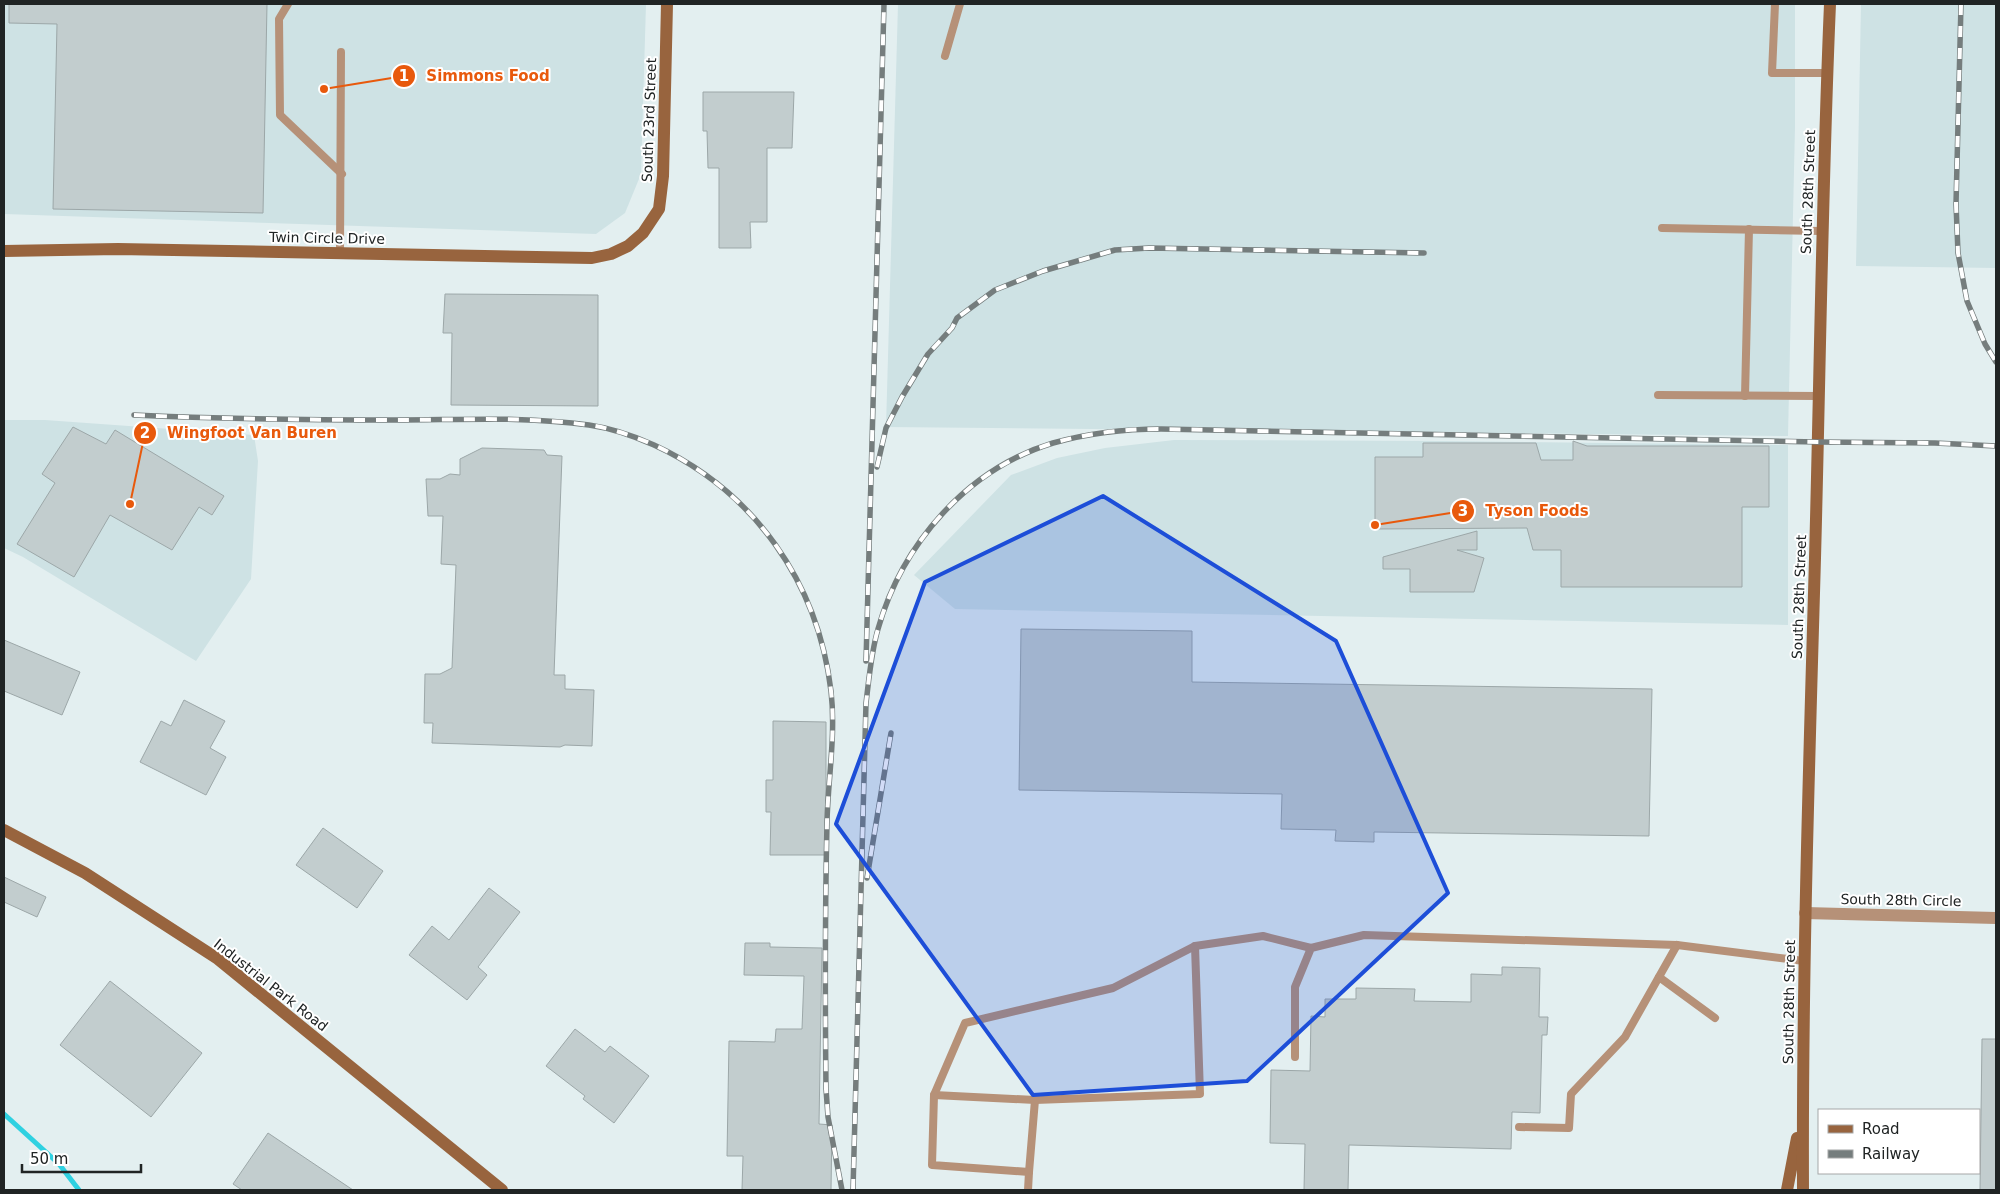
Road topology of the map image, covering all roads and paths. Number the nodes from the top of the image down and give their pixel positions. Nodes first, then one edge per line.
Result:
1 (288, 4) edge
2 (667, 4) edge
3 (960, 4) edge
4 (1775, 4) edge
5 (1830, 4) edge
6 (341, 52) dead end
7 (945, 56) dead end
8 (1827, 72) junction
9 (342, 174) junction
10 (1662, 228) dead end
11 (1748, 229) junction
12 (1821, 231) junction
13 (643, 233) joint
14 (4, 250) edge
15 (340, 254) junction
16 (1658, 395) dead end
17 (1746, 396) junction
18 (1819, 396) junction
19 (4, 830) edge
20 (1805, 913) junction
21 (1996, 918) edge
22 (1678, 945) junction
23 (1195, 946) junction
24 (1311, 948) junction
25 (1804, 961) junction
26 (1659, 977) junction
27 (1715, 1018) dead end
28 (1295, 1057) dead end
29 (934, 1095) junction
30 (1035, 1100) junction
31 (1802, 1109) junction
32 (1519, 1127) dead end
33 (1029, 1172) junction
34 (502, 1190) edge
35 (1028, 1190) edge
36 (1787, 1190) edge
37 (1803, 1190) edge

1 - 9 lane
2 - 13 street, South 23rd Street
3 - 7 lane
4 - 8 lane
5 - 8 street, South 28th Street
6 - 9 lane
8 - 12 street, South 28th Street
9 - 15 lane
10 - 11 lane
11 - 12 lane
11 - 17 lane
12 - 18 street, South 28th Street
13 - 15 street, Twin Circle Drive
14 - 15 street, Twin Circle Drive
16 - 17 lane
17 - 18 lane
18 - 20 street, South 28th Street
19 - 34 street, Industrial Park Road
20 - 21 street, South 28th Circle
20 - 25 street, South 28th Street
22 - 24 lane
22 - 25 lane
22 - 26 lane
23 - 24 lane
23 - 29 lane
23 - 30 lane
24 - 28 lane
25 - 31 street, South 28th Street
26 - 27 lane
26 - 32 lane
29 - 30 lane
29 - 33 lane
30 - 33 lane
31 - 36 street
31 - 37 street, South 28th Street
33 - 35 lane

